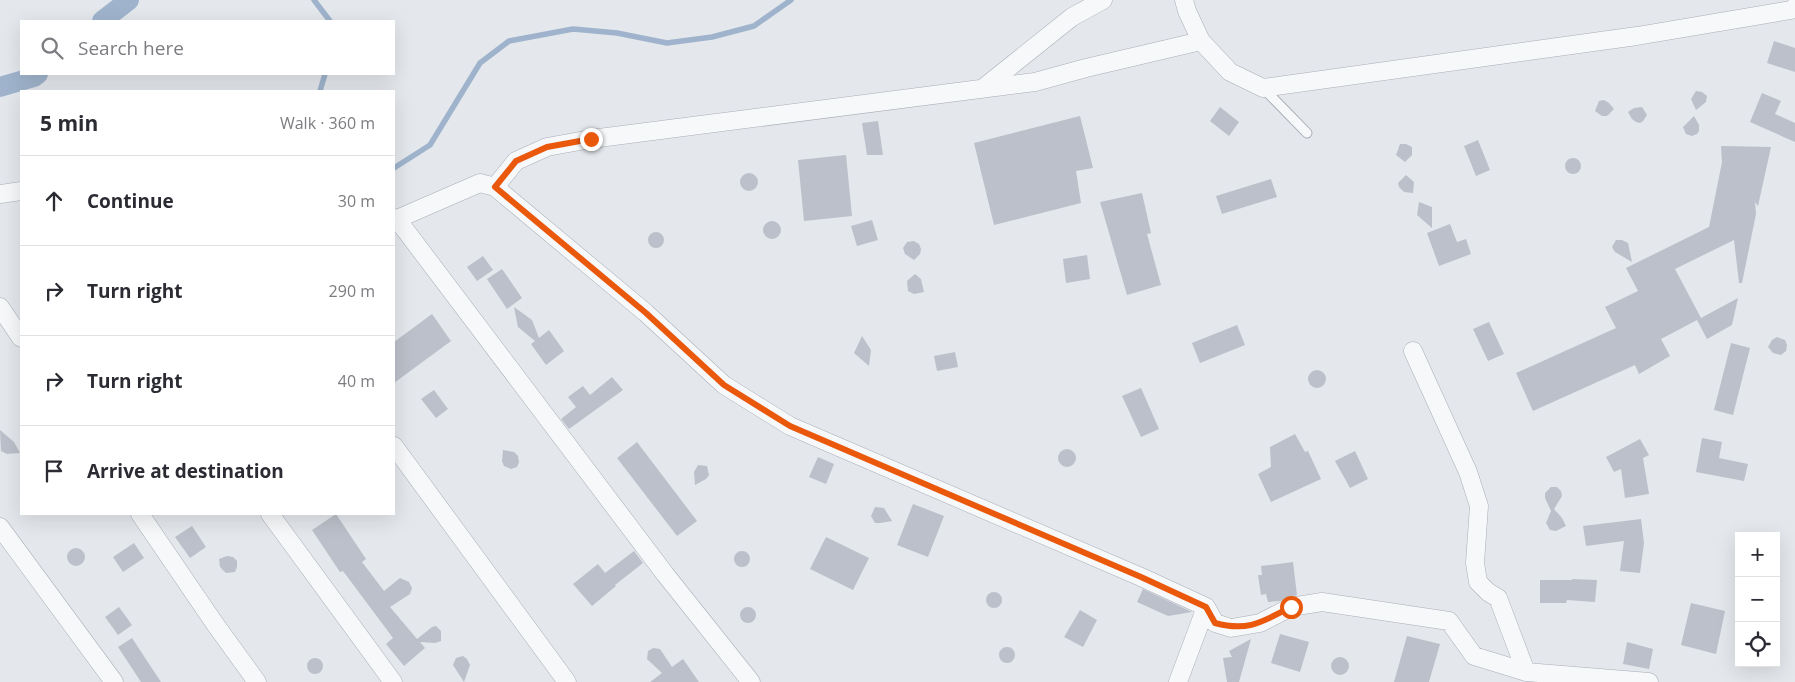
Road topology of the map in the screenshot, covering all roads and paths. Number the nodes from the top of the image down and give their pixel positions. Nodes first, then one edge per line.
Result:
1 (1103, 0) edge
2 (1184, 0) edge
3 (1795, 7) edge
4 (1201, 41) junction
5 (1263, 88) junction
6 (982, 89) junction
7 (1306, 133) dead end
8 (495, 187) junction
9 (20, 191) edge
10 (0, 194) edge
11 (395, 219) edge
12 (0, 307) edge
13 (20, 337) edge
14 (1413, 351) dead end
15 (395, 447) edge
16 (141, 515) edge
17 (271, 515) edge
18 (0, 527) edge
19 (1206, 607) junction
20 (1526, 672) junction
21 (114, 682) edge
22 (257, 682) edge
23 (394, 682) edge
24 (567, 682) edge
25 (751, 682) edge
26 (1178, 682) edge
27 (1649, 682) edge

1 - 6 street
2 - 4 street
3 - 5 street
4 - 5 street
4 - 6 street
5 - 7 lane
6 - 8 street
8 - 11 street
8 - 19 street
9 - 10 street
11 - 25 street
12 - 13 street
14 - 20 street
15 - 24 street
16 - 22 street
17 - 23 street
18 - 21 street
19 - 20 street
19 - 26 street
20 - 27 street

